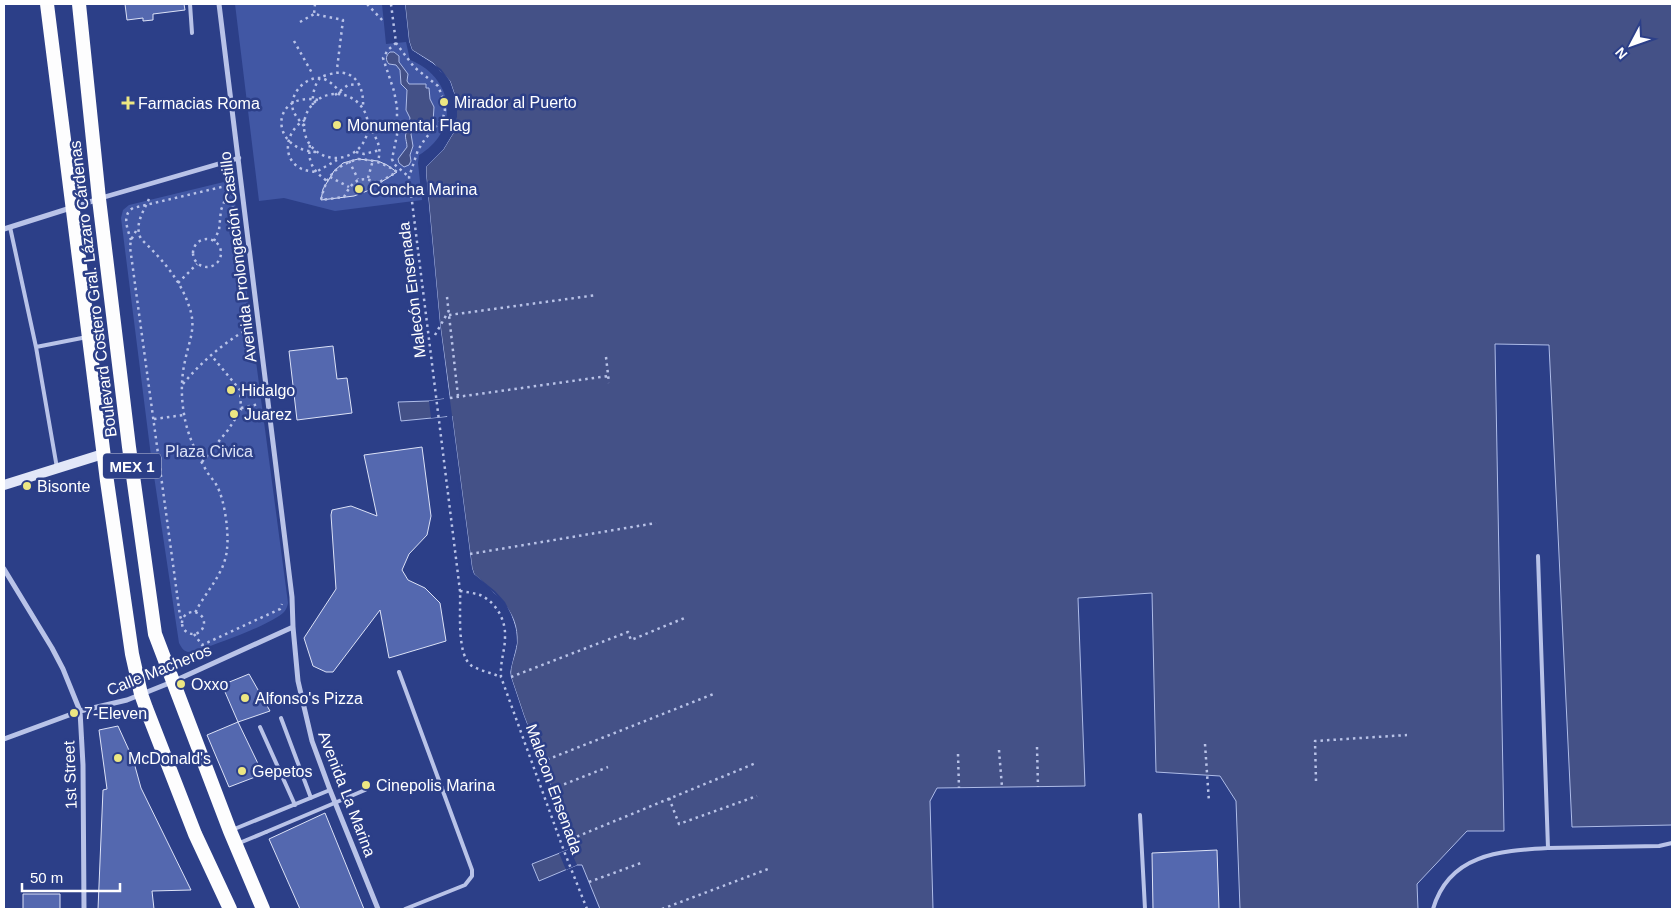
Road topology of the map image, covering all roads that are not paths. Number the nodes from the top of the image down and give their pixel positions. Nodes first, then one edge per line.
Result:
1 (47, 4) edge
2 (79, 4) edge
3 (190, 4) edge
4 (219, 4) edge
5 (192, 33) dead end
6 (239, 158) junction
7 (99, 199) junction
8 (73, 208) junction
9 (7, 228) edge
10 (89, 337) junction
11 (36, 347) junction
12 (103, 454) junction
13 (57, 468) junction
14 (4, 485) edge
15 (1538, 556) dead end
16 (4, 569) edge
17 (293, 627) junction
18 (399, 672) dead end
19 (172, 682) junction
20 (141, 694) junction
21 (80, 711) junction
22 (281, 718) dead end
23 (260, 727) dead end
24 (4, 739) edge
25 (330, 790) junction
26 (365, 790) dead end
27 (311, 798) junction
28 (295, 805) junction
29 (1140, 815) dead end
30 (230, 831) junction
31 (1672, 843) edge
32 (235, 845) junction
33 (1548, 848) junction
34 (84, 909) edge
35 (230, 909) edge
36 (263, 909) edge
37 (378, 909) edge
38 (405, 909) edge
39 (1145, 909) edge
40 (1433, 909) edge

1 - 8 highway, Boulevard Costero Gral. Lázaro Cárdenas / MEX 1
2 - 7 highway, Boulevard Costero Gral. Lázaro Cárdenas / MEX 1
3 - 5 lane
4 - 6 street, Avenida Prolongación Castillo
6 - 7 street
6 - 17 street, Avenida Prolongación Castillo
7 - 8 street
7 - 19 highway, Boulevard Costero Gral. Lázaro Cárdenas / MEX 1
8 - 9 street
8 - 10 highway, Boulevard Costero Gral. Lázaro Cárdenas / MEX 1
9 - 11 lane
10 - 11 lane
10 - 12 highway, Boulevard Costero Gral. Lázaro Cárdenas / MEX 1
11 - 13 lane
12 - 13 main road
12 - 20 highway, Boulevard Costero Gral. Lázaro Cárdenas / MEX 1
13 - 14 main road
15 - 33 lane
16 - 21 street, 1st Street
17 - 19 street, Calle Macheros
17 - 25 street, Avenida La Marina
18 - 38 lane
19 - 20 street, Calle Macheros
19 - 30 highway, Boulevard Costero Gral. Lázaro Cárdenas / MEX 1
20 - 21 street, Calle Macheros
20 - 35 highway, Boulevard Costero Gral. Lázaro Cárdenas / MEX 1
21 - 24 street, Calle Macheros
21 - 34 street, 1st Street
22 - 27 lane
23 - 28 lane
25 - 27 lane
25 - 37 street, Avenida La Marina
26 - 32 lane, bridge
27 - 28 lane
28 - 30 lane
29 - 39 lane
30 - 32 highway, Boulevard Costero Gral. Lázaro Cárdenas / MEX 1
31 - 33 lane
32 - 36 highway, Boulevard Costero Gral. Lázaro Cárdenas / MEX 1
33 - 40 lane

